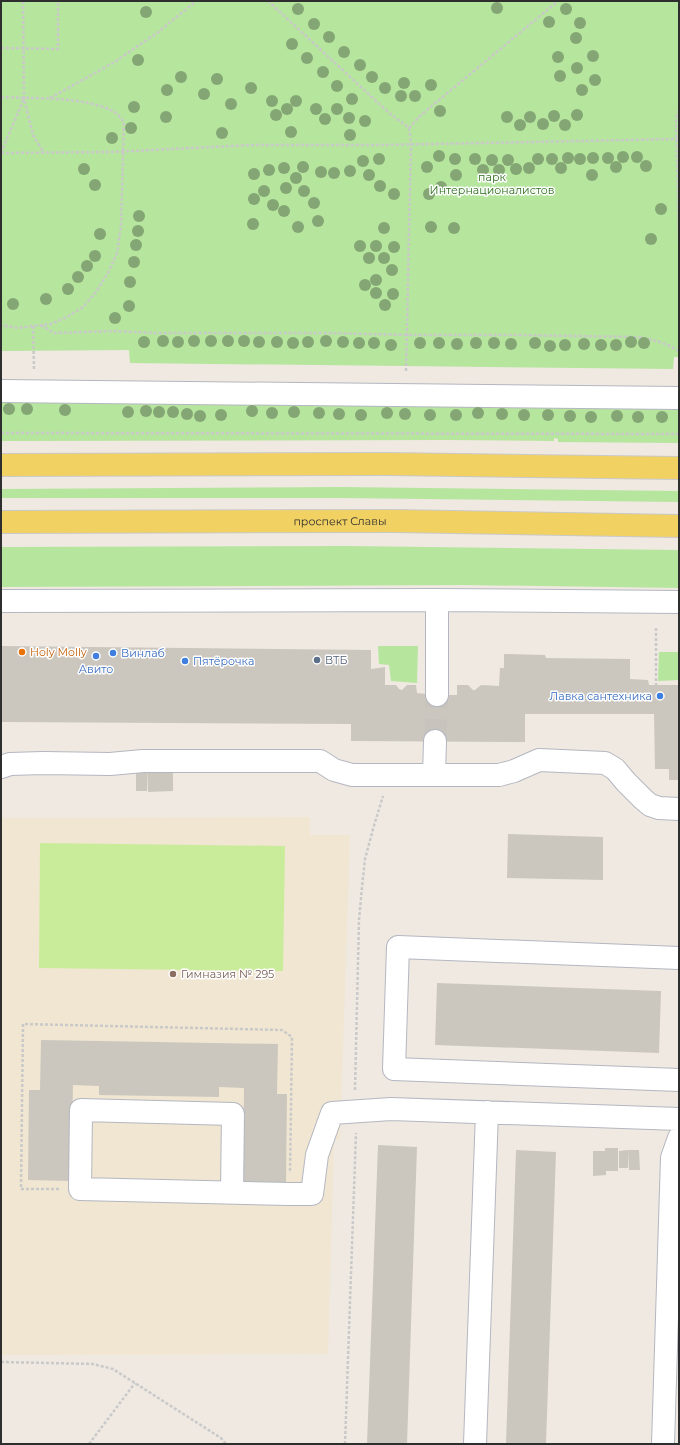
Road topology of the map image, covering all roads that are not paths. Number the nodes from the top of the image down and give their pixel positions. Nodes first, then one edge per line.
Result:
1 (1, 391) edge
2 (679, 398) edge
3 (1, 464) edge
4 (679, 468) edge
5 (1, 522) edge
6 (679, 526) edge
7 (437, 600) junction
8 (1, 601) edge
9 (679, 602) edge
10 (437, 695) tunnel mouth
11 (435, 741) tunnel mouth
12 (1, 767) edge
13 (434, 775) junction
14 (679, 808) edge
15 (679, 958) edge
16 (679, 1080) edge
17 (487, 1112) junction
18 (679, 1119) edge
19 (679, 1138) edge
20 (232, 1192) junction
21 (474, 1444) edge
22 (663, 1444) edge

1 - 2 street
3 - 4 main road
5 - 6 main road, проспект Славы
7 - 8 street
7 - 9 street
7 - 10 street
11 - 13 street
12 - 13 street
13 - 14 street
15 - 16 street
17 - 18 street
17 - 20 street
17 - 21 street
19 - 22 street
20 - 20 street

